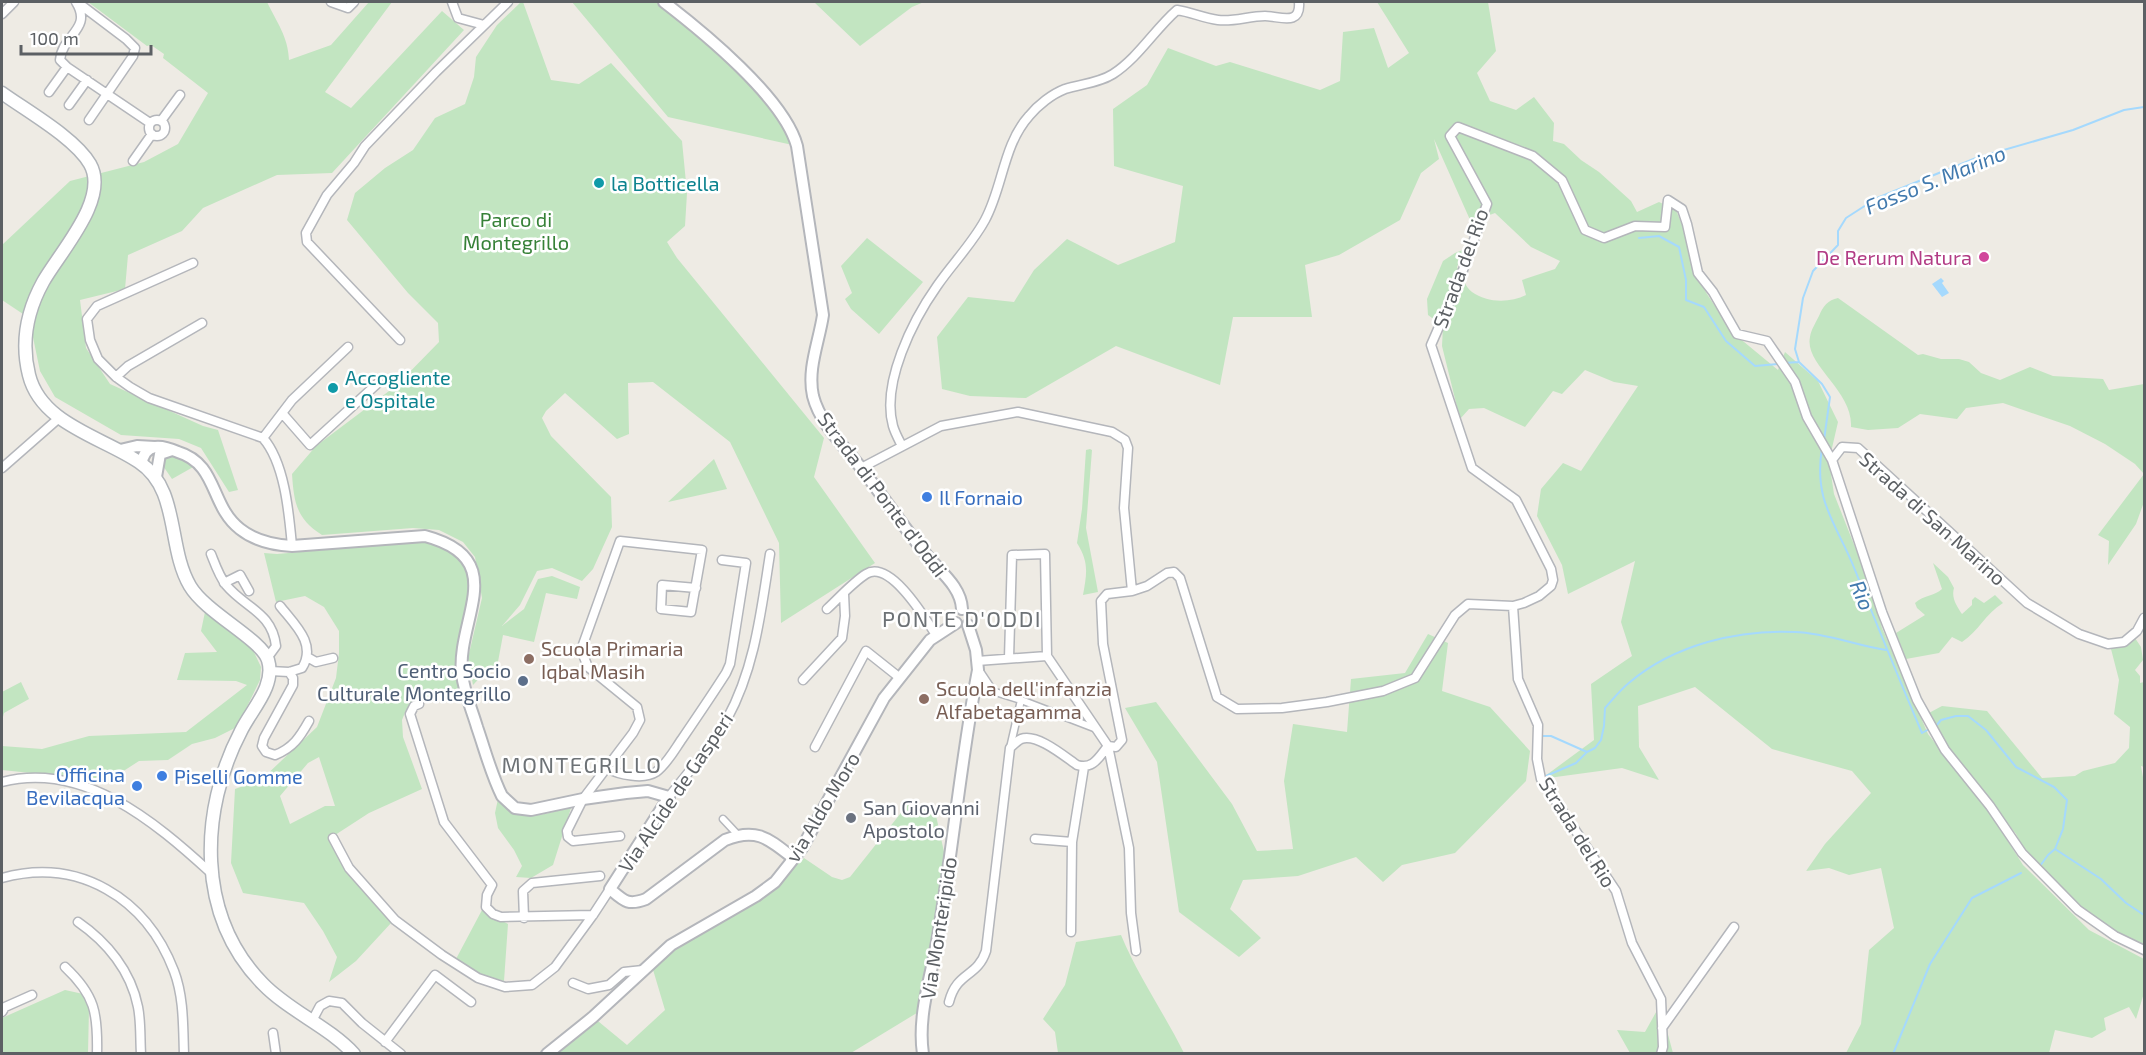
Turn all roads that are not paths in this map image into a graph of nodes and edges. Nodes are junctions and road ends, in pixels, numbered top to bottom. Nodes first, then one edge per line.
1 (14, 2) edge
2 (76, 2) edge
3 (331, 2) edge
4 (354, 2) edge
5 (452, 2) edge
6 (508, 2) edge
7 (664, 2) edge
8 (1299, 2) edge
9 (2, 14) edge
10 (484, 25) junction
11 (67, 67) junction
12 (87, 80) junction
13 (50, 92) dead end
14 (107, 94) junction
15 (180, 95) dead end
16 (4, 97) edge
17 (69, 105) dead end
18 (89, 120) dead end
19 (161, 122) junction
20 (150, 123) junction
21 (152, 134) junction
22 (134, 161) dead end
23 (193, 263) dead end
24 (202, 323) dead end
25 (400, 340) dead end
26 (348, 347) dead end
27 (116, 377) junction
28 (378, 382) dead end
29 (282, 412) junction
30 (59, 418) junction
31 (263, 438) junction
32 (902, 446) junction
33 (120, 450) junction
34 (158, 450) junction
35 (1832, 460) junction
36 (142, 464) junction
37 (2, 468) edge
38 (861, 468) junction
39 (156, 477) junction
40 (292, 546) junction
41 (211, 554) dead end
42 (770, 554) dead end
43 (722, 560) dead end
44 (224, 583) junction
45 (696, 588) junction
46 (249, 591) dead end
47 (1132, 591) junction
48 (844, 594) junction
49 (280, 606) dead end
50 (1513, 606) junction
51 (827, 609) dead end
52 (962, 609) junction
53 (2145, 618) edge
54 (956, 623) junction
55 (968, 625) junction
56 (936, 635) junction
57 (1047, 656) junction
58 (268, 657) junction
59 (309, 658) junction
60 (333, 658) dead end
61 (1010, 658) junction
62 (977, 665) junction
63 (270, 671) junction
64 (289, 672) junction
65 (900, 678) junction
66 (803, 680) dead end
67 (992, 691) joint
68 (1021, 700) junction
69 (419, 704) dead end
70 (309, 721) dead end
71 (1094, 729) junction
72 (1106, 743) junction
73 (816, 747) dead end
74 (1010, 748) junction
75 (1084, 767) junction
76 (607, 768) junction
77 (2, 782) edge
78 (669, 797) junction
79 (583, 799) junction
80 (723, 819) dead end
81 (738, 835) junction
82 (620, 836) dead end
83 (333, 838) dead end
84 (1035, 839) dead end
85 (1072, 842) junction
86 (793, 858) junction
87 (211, 873) junction
88 (600, 876) dead end
89 (2, 878) edge
90 (610, 889) junction
91 (593, 915) junction
92 (524, 918) junction
93 (78, 922) dead end
94 (1734, 927) dead end
95 (1071, 932) dead end
96 (2145, 950) edge
97 (1136, 951) dead end
98 (65, 967) dead end
99 (643, 970) junction
100 (573, 983) dead end
101 (32, 995) dead end
102 (471, 1002) dead end
103 (949, 1002) dead end
104 (2, 1012) edge
105 (312, 1021) junction
106 (1662, 1028) junction
107 (273, 1033) dead end
108 (385, 1042) junction
109 (97, 1053) edge
110 (141, 1053) edge
111 (184, 1053) edge
112 (276, 1053) edge
113 (354, 1053) edge
114 (401, 1053) edge
115 (547, 1053) edge
116 (923, 1053) edge
117 (1661, 1053) edge

1 - 9 street
2 - 11 street
2 - 14 street
3 - 4 street
5 - 10 street
6 - 10 street
7 - 38 street, Strada di Ponte d'Oddi
8 - 32 street
10 - 25 street
11 - 12 street
11 - 13 street
12 - 14 street
12 - 17 street
14 - 18 street
14 - 20 street
15 - 19 street
16 - 30 main road
19 - 20 street
19 - 21 street
20 - 21 street
21 - 22 street
23 - 27 street
24 - 27 street
26 - 29 street
27 - 31 street
28 - 29 street
29 - 31 street
30 - 33 main road
30 - 37 street
31 - 40 street
32 - 38 street
32 - 47 street
33 - 34 street
33 - 36 main road
34 - 36 street
34 - 39 street
34 - 40 street
35 - 50 street, Strada del Rio
35 - 53 street, Strada di San Marino
35 - 96 street, Strada di San Marino
36 - 39 main road
38 - 52 street, Strada di Ponte d'Oddi
39 - 58 main road
40 - 79 street
41 - 44 street
42 - 78 street, Via Alcide de Gasperi
43 - 76 street
44 - 46 street
44 - 58 street
45 - 45 street
45 - 76 street
47 - 50 street, Strada del Rio
47 - 72 street
48 - 51 street
48 - 56 street
48 - 66 street
49 - 59 street
50 - 106 street, Strada del Rio
52 - 54 street
52 - 55 street, Strada di Ponte d'Oddi
54 - 55 street
54 - 56 street, via Aldo Moro
55 - 62 street, Via Monteripido
56 - 65 street, via Aldo Moro
57 - 61 street
57 - 61 street
57 - 71 street
58 - 63 main road
59 - 60 street
59 - 64 street
61 - 62 street
62 - 67 street
62 - 116 street, Via Monteripido
63 - 64 street
63 - 87 main road
64 - 70 street
65 - 73 street
65 - 86 street, via Aldo Moro
67 - 68 street
68 - 71 street
68 - 74 street
69 - 92 street
71 - 72 street
72 - 75 street
72 - 97 street
74 - 75 street
74 - 103 street
75 - 85 street
76 - 79 street
77 - 87 street
78 - 79 street
78 - 90 street, Via Alcide de Gasperi
79 - 82 street
80 - 81 street
81 - 86 street
81 - 90 street
83 - 91 street
84 - 85 street
85 - 95 street
86 - 99 street, via Aldo Moro
87 - 105 main road
88 - 92 street
89 - 111 street
90 - 91 street
91 - 92 street
93 - 110 street
94 - 106 street
98 - 109 street
99 - 100 street
99 - 115 street, via Aldo Moro
101 - 104 street
102 - 108 street
105 - 108 street
105 - 113 main road
106 - 117 street, Strada del Rio
107 - 112 street
108 - 114 street

